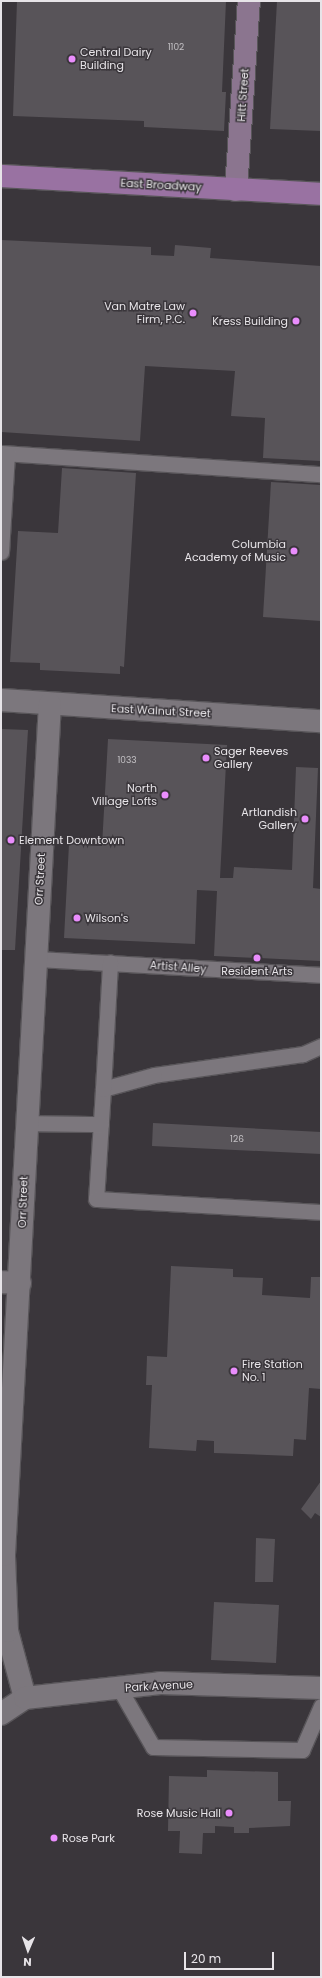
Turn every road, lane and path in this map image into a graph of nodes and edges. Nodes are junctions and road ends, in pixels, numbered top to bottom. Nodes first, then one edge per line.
1 (249, 1) edge
2 (1, 176) edge
3 (236, 190) junction
4 (321, 194) edge
5 (4, 454) edge
6 (321, 474) edge
7 (1, 552) edge
8 (1, 700) edge
9 (50, 704) junction
10 (321, 721) edge
11 (36, 959) junction
12 (110, 962) junction
13 (321, 976) edge
14 (321, 1046) edge
15 (102, 1089) junction
16 (26, 1123) junction
17 (101, 1124) junction
18 (321, 1212) edge
19 (11, 1282) edge
20 (119, 1688) junction
21 (321, 1688) edge
22 (26, 1698) junction
23 (321, 1706) edge
24 (1, 1714) edge

1 - 3 street, Hitt Street
2 - 3 main road, East Broadway
3 - 4 main road, East Broadway
5 - 6 lane
5 - 7 lane
8 - 9 street, East Walnut Street
9 - 10 street, East Walnut Street
9 - 11 street, Orr Street
11 - 12 lane, Artist Alley
11 - 16 street, Orr Street
12 - 13 lane, Artist Alley
12 - 15 lane
14 - 15 lane
15 - 17 lane
16 - 17 lane
16 - 19 street, Orr Street
17 - 18 lane
19 - 22 street, Orr Street
20 - 21 street, Park Avenue
20 - 22 street, Park Avenue
20 - 23 lane
22 - 24 street, Park Avenue

